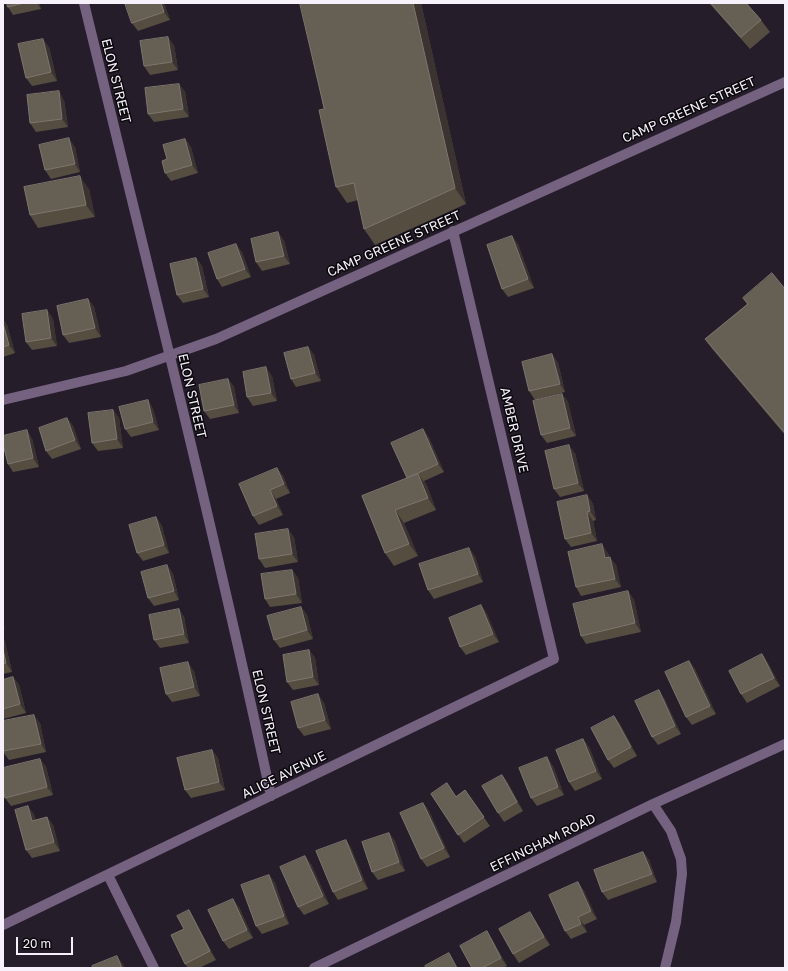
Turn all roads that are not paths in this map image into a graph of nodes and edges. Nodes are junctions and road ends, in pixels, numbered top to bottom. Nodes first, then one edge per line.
1 (84, 3) edge
2 (785, 82) edge
3 (453, 231) junction
4 (169, 356) junction
5 (3, 400) edge
6 (549, 635) joint
7 (785, 744) edge
8 (271, 796) junction
9 (653, 804) junction
10 (108, 874) junction
11 (3, 925) edge
12 (154, 968) edge
13 (314, 968) edge
14 (665, 968) edge

1 - 4 street, ELON STREET
2 - 3 street, CAMP GREENE STREET
3 - 4 street, CAMP GREENE STREET
3 - 6 street, AMBER DRIVE
4 - 5 street, CAMP GREENE STREET
4 - 8 street, ELON STREET
6 - 8 street, ALICE AVENUE
7 - 9 street, EFFINGHAM ROAD
8 - 10 street, ALICE AVENUE
9 - 13 street, EFFINGHAM ROAD
9 - 14 street
10 - 11 street, ALICE AVENUE
10 - 12 street

